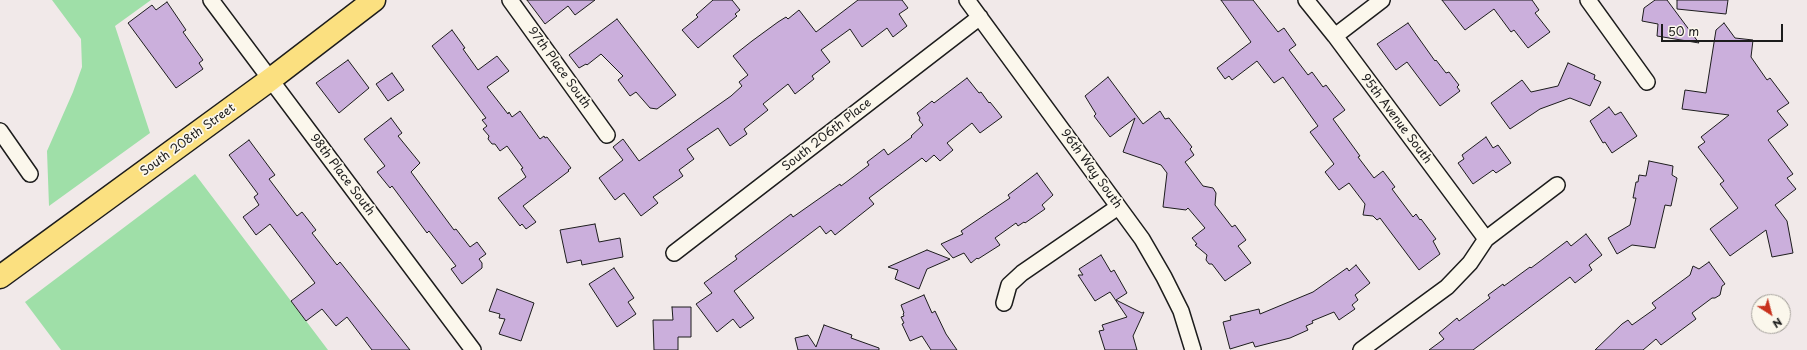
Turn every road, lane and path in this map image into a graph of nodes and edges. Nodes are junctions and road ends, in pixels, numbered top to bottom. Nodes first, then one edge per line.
1 (211, 0) edge
2 (374, 0) edge
3 (510, 0) edge
4 (967, 0) edge
5 (1306, 0) edge
6 (1382, 0) edge
7 (1588, 0) edge
8 (980, 17) junction
9 (1335, 36) junction
10 (270, 79) junction
11 (1647, 82) dead end
12 (0, 131) edge
13 (607, 135) dead end
14 (30, 174) dead end
15 (1557, 185) dead end
16 (1118, 207) junction
17 (1486, 238) junction
18 (674, 253) dead end
19 (0, 277) edge
20 (1004, 303) dead end
21 (473, 350) edge
22 (1193, 350) edge
23 (1361, 350) edge

1 - 10 street, 98th Place South
2 - 10 main road, South 208th Street
3 - 13 street, 97th Place South
4 - 8 street, 96th Way South
5 - 9 street, 95th Avenue South
6 - 9 street
7 - 11 street
8 - 16 street, 96th Way South
8 - 18 street, South 206th Place
9 - 17 street, 95th Avenue South
10 - 19 main road, South 208th Street
10 - 21 street, 98th Place South
12 - 14 street
15 - 17 street
16 - 20 street
16 - 22 street, 96th Way South
17 - 23 street

